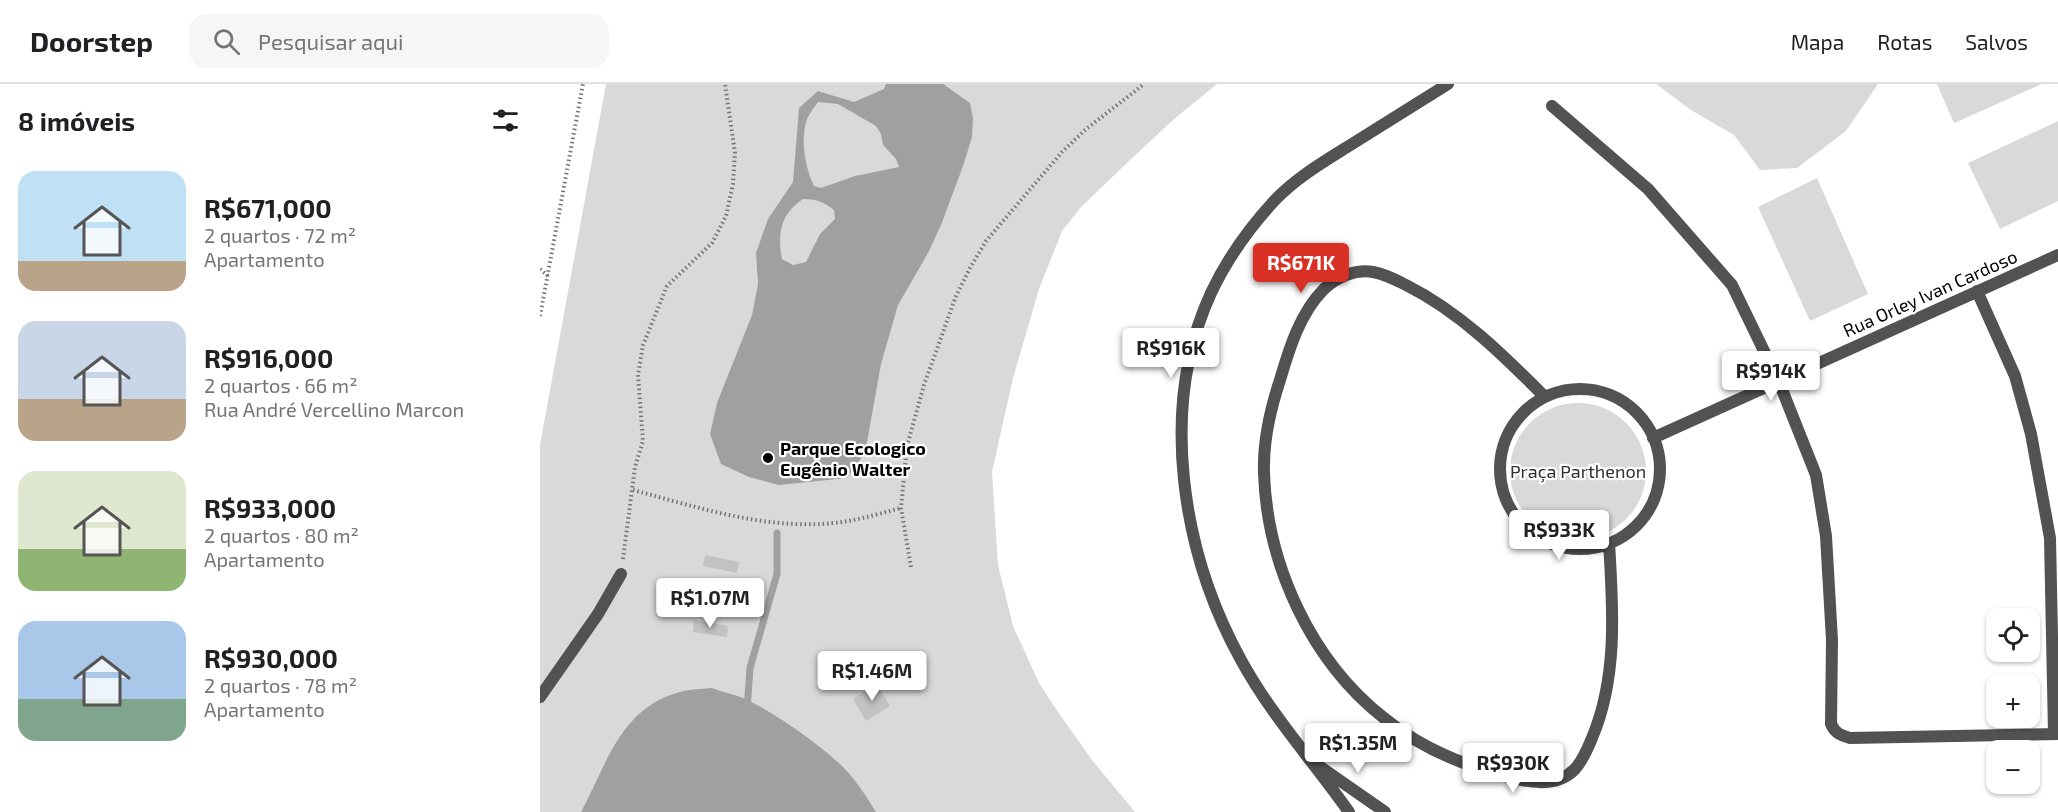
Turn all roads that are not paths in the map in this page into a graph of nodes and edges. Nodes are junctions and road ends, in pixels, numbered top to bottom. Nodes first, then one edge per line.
1 (1448, 84) edge
2 (1552, 106) dead end
3 (2058, 255) edge
4 (1977, 291) junction
5 (1779, 382) junction
6 (1545, 397) junction
7 (1653, 438) junction
8 (1609, 543) junction
9 (621, 574) road end
10 (540, 697) edge
11 (2056, 734) edge
12 (1313, 762) junction
13 (1348, 812) edge
14 (1385, 812) edge

1 - 12 street
2 - 5 street
3 - 4 street, Rua Orley Ivan Cardoso
4 - 5 street, Rua Orley Ivan Cardoso
4 - 11 street
5 - 7 street, Rua Orley Ivan Cardoso
5 - 11 street
6 - 7 street
6 - 8 street
6 - 8 street
7 - 8 street
9 - 10 street
12 - 13 street
12 - 14 street

